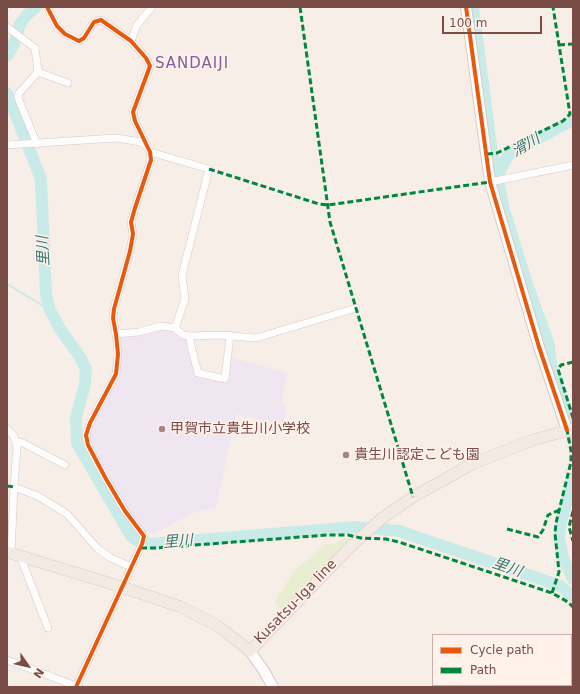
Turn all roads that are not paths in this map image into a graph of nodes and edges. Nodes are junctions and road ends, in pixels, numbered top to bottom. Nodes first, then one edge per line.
1 (47, 7) edge
2 (152, 7) edge
3 (466, 7) edge
4 (9, 28) edge
5 (131, 41) junction
6 (38, 72) junction
7 (68, 83) dead end
8 (35, 144) junction
9 (7, 146) edge
10 (148, 149) junction
11 (573, 165) edge
12 (493, 182) junction
13 (356, 308) dead end
14 (175, 328) junction
15 (116, 334) junction
16 (230, 335) junction
17 (190, 336) junction
18 (7, 429) edge
19 (569, 430) edge
20 (17, 442) junction
21 (65, 465) dead end
22 (14, 487) junction
23 (9, 553) edge
24 (23, 556) junction
25 (131, 567) junction
26 (122, 587) junction
27 (48, 628) dead end
28 (250, 651) junction
29 (7, 660) edge
30 (573, 686) edge
31 (77, 687) edge
32 (273, 687) edge
33 (563, 687) edge

1 - 5 street
2 - 5 street
3 - 12 street
4 - 6 street
5 - 10 street
6 - 7 street
6 - 8 street
8 - 9 street
8 - 10 street
10 - 14 street
10 - 15 street
11 - 12 street
12 - 19 street
13 - 16 street
14 - 15 street
14 - 17 street
15 - 25 street
16 - 17 street
16 - 17 street
18 - 20 street
19 - 28 main road, Kusatsu-Iga line
20 - 21 street
20 - 22 street
22 - 23 street
22 - 25 street
23 - 24 main road, Kusatsu-Iga line
24 - 26 main road, Kusatsu-Iga line
24 - 27 street
25 - 26 street
26 - 28 main road, Kusatsu-Iga line
26 - 31 street
28 - 32 street
29 - 31 street
30 - 33 street

